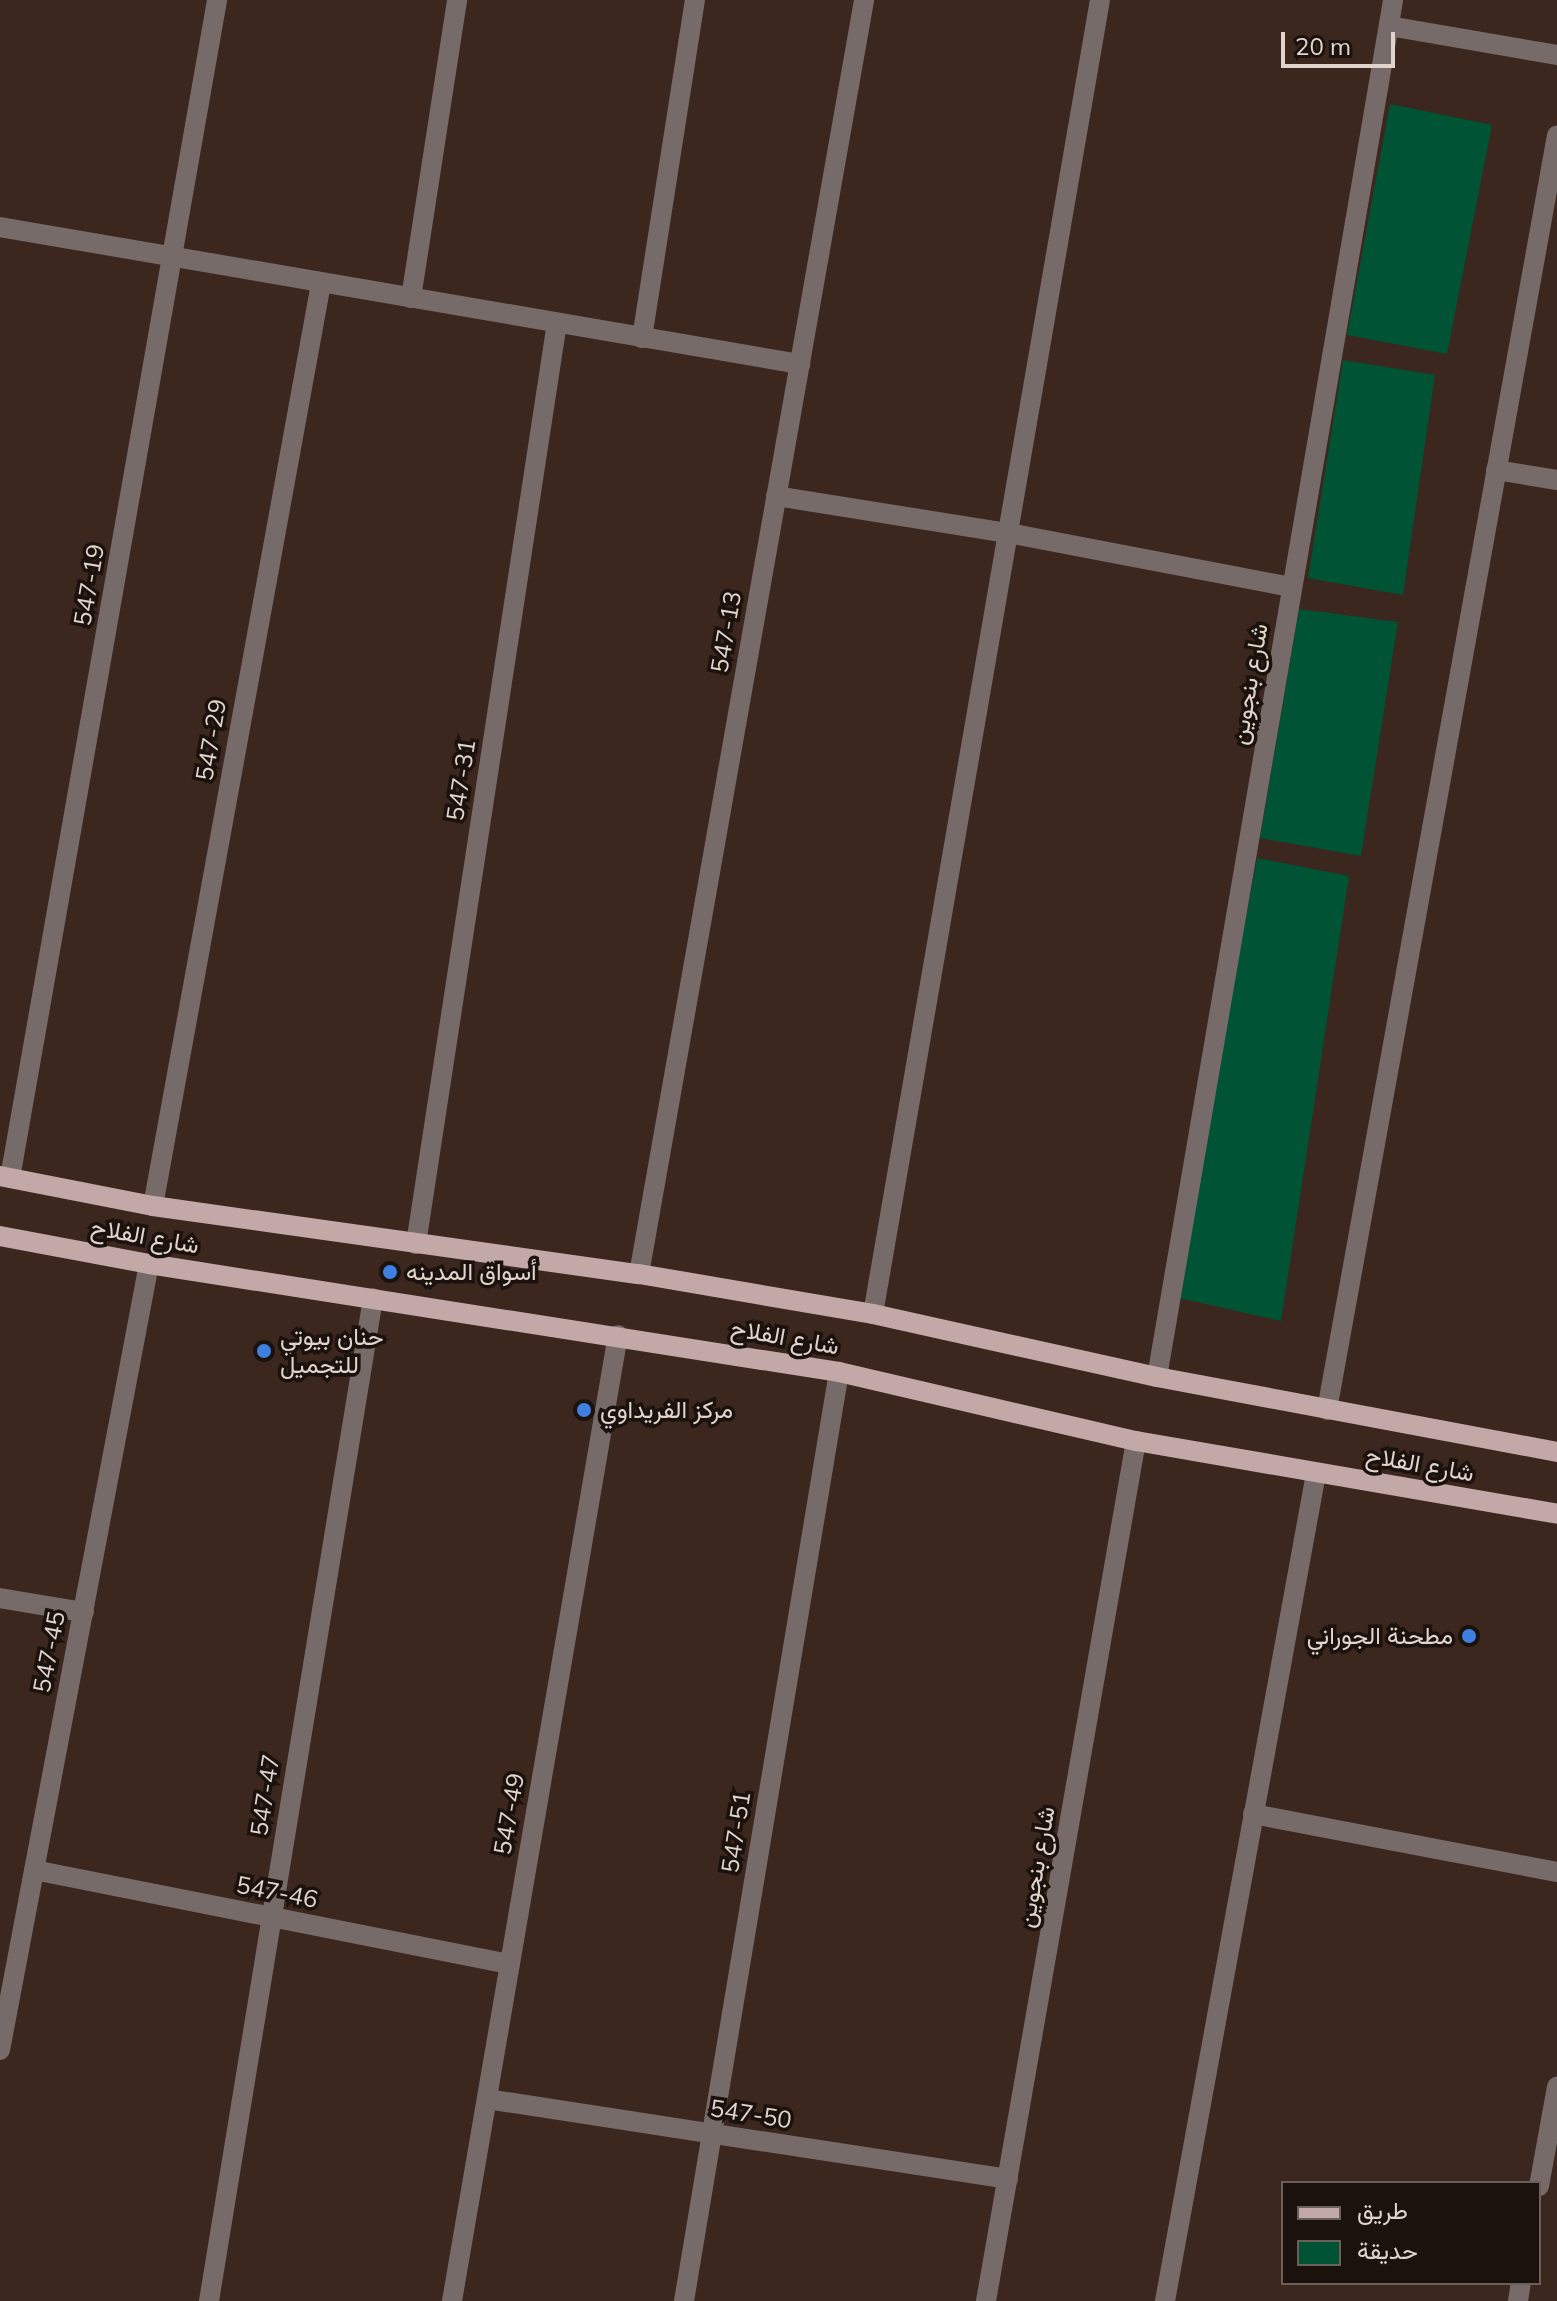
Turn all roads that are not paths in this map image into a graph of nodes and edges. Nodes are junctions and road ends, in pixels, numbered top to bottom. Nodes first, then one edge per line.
1 (217, 0) edge
2 (457, 0) edge
3 (695, 0) edge
4 (864, 0) edge
5 (1100, 0) edge
6 (1393, 0) edge
7 (1389, 26) junction
8 (1557, 55) edge
9 (1557, 136) edge
10 (0, 227) edge
11 (173, 257) junction
12 (321, 283) junction
13 (411, 298) junction
14 (557, 323) junction
15 (642, 338) junction
16 (800, 364) junction
17 (1496, 470) junction
18 (1557, 480) edge
19 (776, 496) junction
20 (1008, 533) junction
21 (1292, 587) junction
22 (5, 1177) edge
23 (153, 1206) junction
24 (0, 1236) edge
25 (416, 1244) junction
26 (149, 1264) junction
27 (639, 1274) junction
28 (373, 1298) junction
29 (873, 1314) junction
30 (618, 1335) junction
31 (839, 1372) junction
32 (1157, 1377) junction
33 (1327, 1410) junction
34 (1136, 1441) junction
35 (1557, 1452) edge
36 (1316, 1473) junction
37 (1557, 1514) edge
38 (0, 1598) edge
39 (84, 1612) junction
40 (1253, 1814) junction
41 (34, 1870) junction
42 (1557, 1872) edge
43 (271, 1917) junction
44 (510, 1964) junction
45 (0, 2050) edge
46 (1557, 2087) edge
47 (487, 2099) junction
48 (712, 2134) junction
49 (1008, 2179) junction
50 (1540, 2181) edge
51 (209, 2301) edge
52 (452, 2301) edge
53 (684, 2301) edge
54 (986, 2301) edge
55 (1165, 2301) edge

1 - 11 street, 547-19
2 - 13 street
3 - 15 street
4 - 16 street, 547-13
5 - 20 street
6 - 7 street, شارع بنجوين
7 - 8 street
7 - 21 street, شارع بنجوين
9 - 17 street
10 - 11 street
11 - 12 street
11 - 22 street, 547-19
12 - 13 street
12 - 23 street, 547-29
13 - 14 street
14 - 15 street
14 - 25 street, 547-31
15 - 16 street
16 - 19 street, 547-13
17 - 18 street
17 - 33 street
19 - 20 street
19 - 27 street, 547-13
20 - 21 street
20 - 29 street
21 - 32 street, شارع بنجوين
22 - 23 main road, شارع الفلاح
23 - 25 main road, شارع الفلاح
24 - 26 main road, شارع الفلاح
25 - 27 main road, شارع الفلاح
26 - 28 main road, شارع الفلاح
26 - 39 street, 547-45
27 - 29 main road, شارع الفلاح
28 - 30 main road, شارع الفلاح
28 - 43 street, 547-47
29 - 32 main road, شارع الفلاح
30 - 31 main road, شارع الفلاح
30 - 44 street, 547-49
31 - 34 main road, شارع الفلاح
31 - 48 street, 547-51
32 - 33 main road, شارع الفلاح
33 - 35 main road, شارع الفلاح
34 - 36 main road, شارع الفلاح
34 - 49 street, شارع بنجوين
36 - 37 main road, شارع الفلاح
36 - 40 street
38 - 39 street
39 - 41 street, 547-45
40 - 42 street
40 - 55 street
41 - 43 street, 547-46
41 - 45 street, 547-45
43 - 44 street, 547-46
43 - 51 street, 547-47
44 - 47 street, 547-49
46 - 50 street
47 - 48 street, 547-50
47 - 52 street, 547-49
48 - 49 street, 547-50
48 - 53 street, 547-51
49 - 54 street, شارع بنجوين

